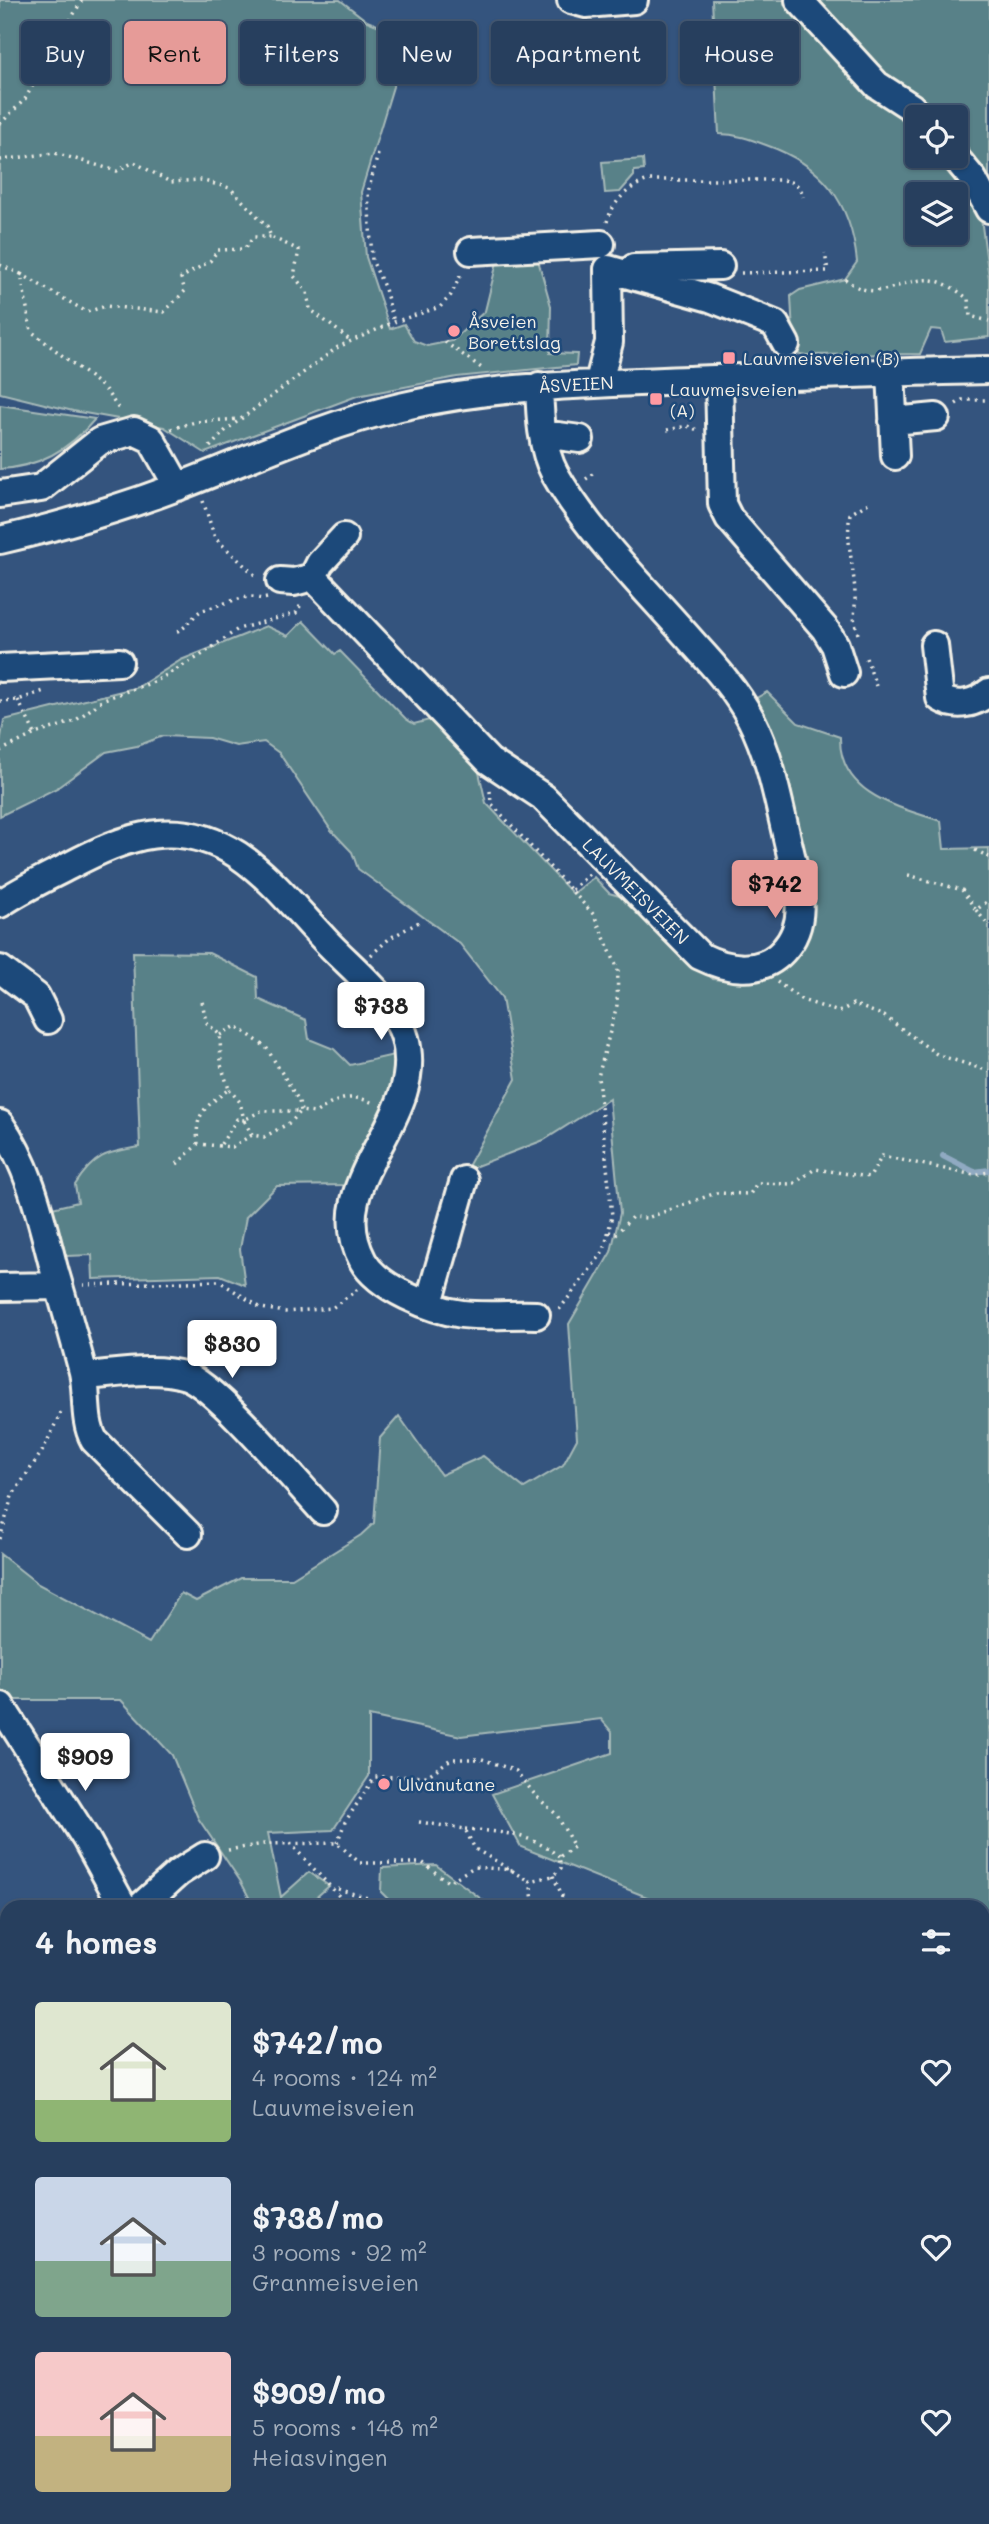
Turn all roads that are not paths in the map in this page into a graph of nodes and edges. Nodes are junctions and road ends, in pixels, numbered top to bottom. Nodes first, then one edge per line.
1 (571, 0) edge
2 (634, 0) edge
3 (799, 0) edge
4 (908, 105) edge
5 (964, 168) edge
6 (989, 209) edge
7 (471, 251) road end
8 (605, 257) junction
9 (720, 266) road end
10 (786, 344) dead end
11 (989, 370) edge
12 (891, 372) junction
13 (719, 379) junction
14 (599, 382) junction
15 (539, 386) junction
16 (936, 417) road end
17 (893, 421) junction
18 (543, 435) junction
19 (580, 439) dead end
20 (895, 456) dead end
21 (189, 490) junction
22 (0, 494) edge
23 (344, 537) dead end
24 (0, 540) edge
25 (313, 577) junction
26 (278, 589) road end
27 (934, 645) dead end
28 (119, 662) dead end
29 (0, 668) edge
30 (844, 673) dead end
31 (989, 692) edge
32 (0, 904) edge
33 (0, 969) edge
34 (48, 1020) dead end
35 (0, 1124) edge
36 (464, 1180) dead end
37 (59, 1286) junction
38 (0, 1287) edge
39 (429, 1304) junction
40 (537, 1315) road end
41 (84, 1376) junction
42 (323, 1511) dead end
43 (188, 1534) dead end
44 (1, 1706) edge
45 (205, 1856) road end
46 (120, 1900) edge
47 (148, 1900) edge

1 - 2 street
3 - 4 street
5 - 6 street
7 - 8 street
8 - 9 street
8 - 10 street
8 - 14 street
11 - 12 street, ÅSVEIEN
12 - 13 street, ÅSVEIEN
12 - 17 street
13 - 14 street, ÅSVEIEN
13 - 30 street
14 - 15 street, ÅSVEIEN
15 - 18 street
15 - 21 street, ÅSVEIEN
16 - 17 street
17 - 20 street
18 - 19 street
18 - 25 street, LAUVMEISVEIEN
21 - 22 street
21 - 24 street, ÅSVEIEN
23 - 25 street
25 - 26 street
27 - 31 street
28 - 29 street
32 - 39 street
33 - 34 street
35 - 37 street
36 - 39 street
37 - 38 street
37 - 41 street
39 - 40 street
41 - 42 street
41 - 43 street
44 - 46 street
45 - 47 street

